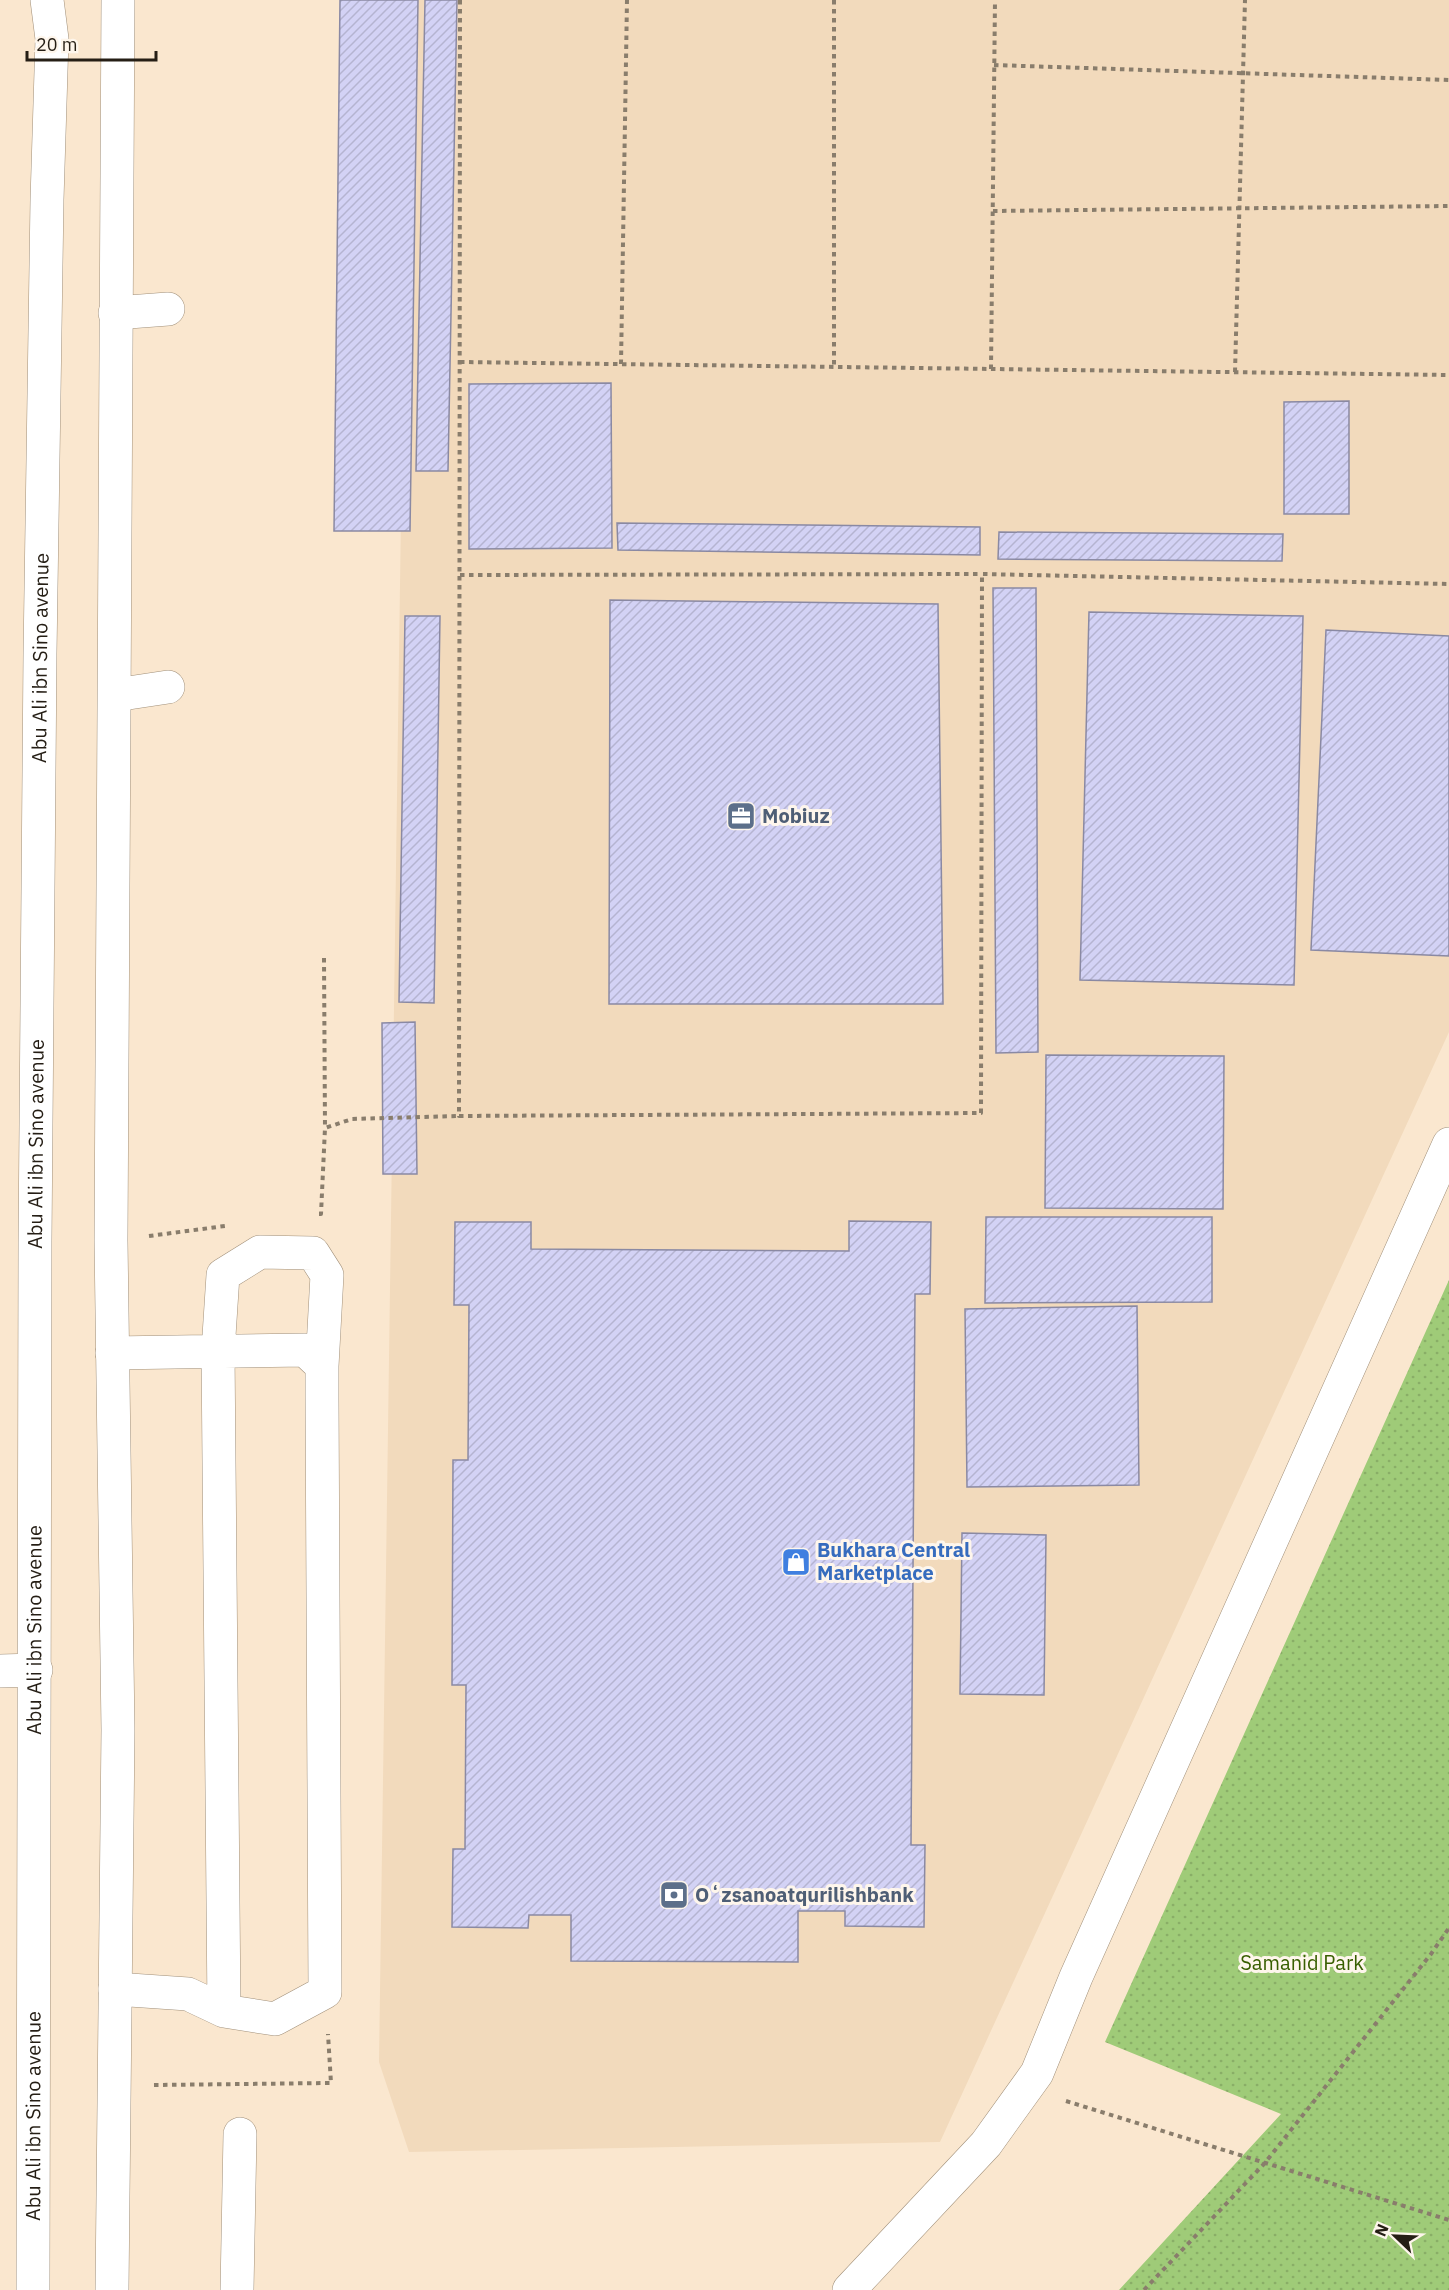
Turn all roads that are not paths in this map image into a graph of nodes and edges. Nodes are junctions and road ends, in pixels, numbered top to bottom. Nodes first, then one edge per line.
1 (39, 0) edge
2 (47, 0) edge
3 (118, 0) edge
4 (52, 39) junction
5 (168, 309) dead end
6 (115, 313) junction
7 (168, 687) dead end
8 (115, 695) junction
9 (1449, 1144) edge
10 (218, 1351) junction
11 (112, 1353) junction
12 (322, 1366) junction
13 (36, 1670) junction
14 (0, 1671) edge
15 (115, 1989) junction
16 (224, 2011) junction
17 (240, 2134) dead end
18 (33, 2290) edge
19 (112, 2290) edge
20 (237, 2290) edge
21 (849, 2290) edge

1 - 4 main road
2 - 4 main road, Abu Ali ibn Sino avenue
3 - 6 main road
4 - 13 main road, Abu Ali ibn Sino avenue
5 - 6 main road
6 - 8 main road
7 - 8 main road
8 - 11 main road
9 - 21 main road
10 - 11 main road
10 - 12 main road
10 - 12 main road
10 - 16 main road
11 - 15 main road
12 - 16 main road
13 - 14 main road
13 - 18 main road, Abu Ali ibn Sino avenue
15 - 16 main road
15 - 19 main road
17 - 20 main road

